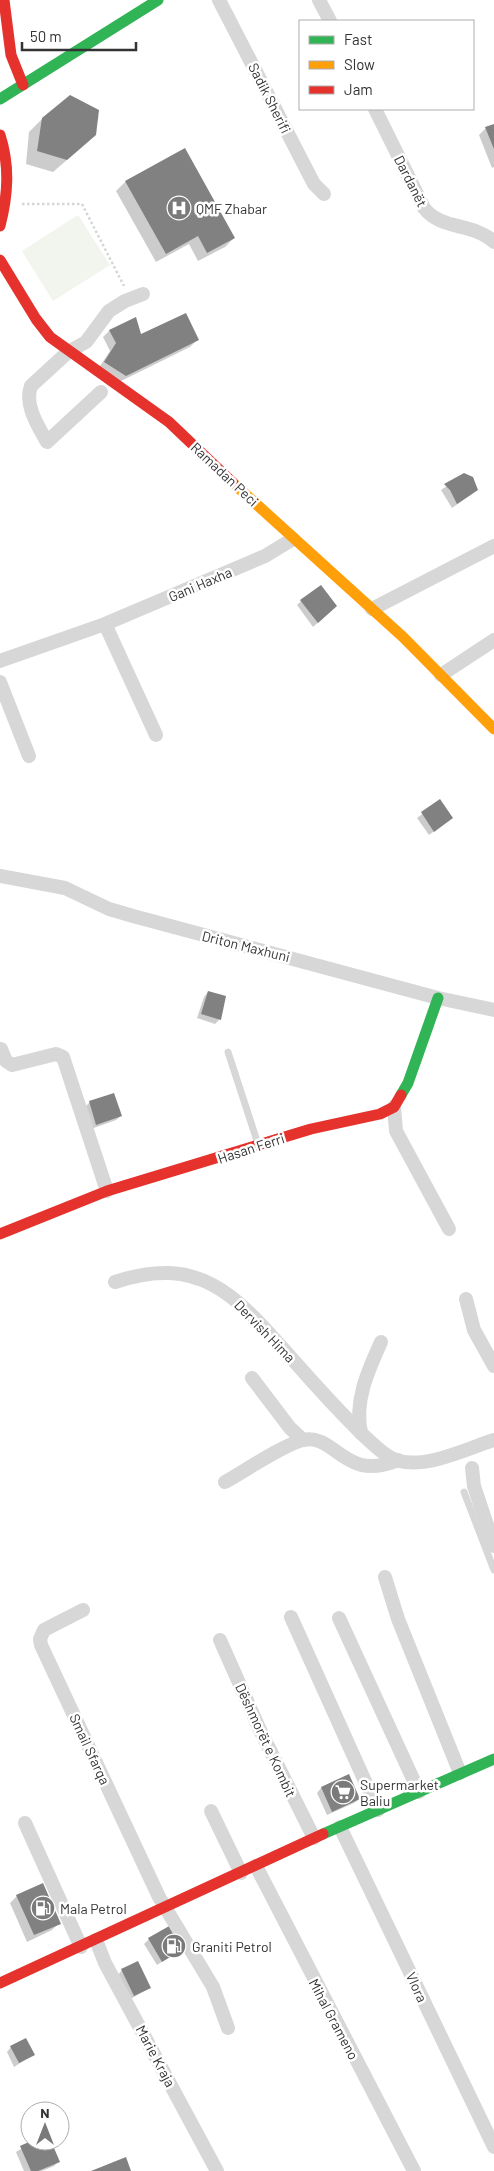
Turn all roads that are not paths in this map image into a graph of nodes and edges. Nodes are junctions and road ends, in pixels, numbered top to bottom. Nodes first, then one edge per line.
1 (4, 0) edge
2 (158, 0) edge
3 (219, 0) edge
4 (319, 0) edge
5 (329, 20) edge
6 (23, 85) junction
7 (0, 100) edge
8 (375, 110) edge
9 (0, 135) edge
10 (324, 194) dead end
11 (0, 226) edge
12 (494, 242) edge
13 (0, 260) edge
14 (137, 296) road end
15 (68, 352) junction
16 (100, 392) dead end
17 (293, 539) junction
18 (494, 546) edge
19 (372, 609) junction
20 (105, 624) junction
21 (494, 640) edge
22 (0, 661) edge
23 (440, 674) junction
24 (0, 682) edge
25 (494, 730) edge
26 (156, 735) dead end
27 (29, 756) dead end
28 (0, 876) edge
29 (438, 998) junction
30 (494, 1010) edge
31 (1, 1049) edge
32 (228, 1052) dead end
33 (394, 1107) junction
34 (258, 1145) junction
35 (107, 1191) junction
36 (449, 1229) dead end
37 (0, 1234) edge
38 (115, 1282) dead end
39 (466, 1300) dead end
40 (381, 1342) dead end
41 (494, 1366) edge
42 (252, 1378) dead end
43 (361, 1433) junction
44 (303, 1440) junction
45 (494, 1440) edge
46 (398, 1460) junction
47 (472, 1468) dead end
48 (225, 1482) dead end
49 (464, 1492) dead end
50 (494, 1546) edge
51 (494, 1570) edge
52 (385, 1577) dead end
53 (84, 1610) dead end
54 (291, 1617) dead end
55 (339, 1618) dead end
56 (220, 1640) dead end
57 (494, 1758) edge
58 (460, 1774) junction
59 (419, 1792) junction
60 (378, 1810) junction
61 (211, 1811) dead end
62 (25, 1823) dead end
63 (340, 1828) junction
64 (314, 1838) junction
65 (256, 1866) junction
66 (241, 1873) junction
67 (165, 1908) junction
68 (96, 1940) junction
69 (80, 1947) junction
70 (0, 1983) edge
71 (228, 2028) dead end
72 (494, 2147) edge
73 (217, 2171) edge
74 (414, 2171) edge

1 - 6 street
2 - 6 street
3 - 10 street, Sadik Sherifi
4 - 5 street
6 - 7 street
8 - 12 street, Dardanët
9 - 11 street
13 - 15 street, Ramadan Peci
14 - 15 street
15 - 16 street
15 - 17 street, Ramadan Peci
17 - 19 street, Ramadan Peci
17 - 20 street, Gani Haxha
18 - 19 street
19 - 23 street, Ramadan Peci
20 - 22 street, Gani Haxha
20 - 26 street
21 - 23 street
23 - 25 street, Ramadan Peci
24 - 27 street
28 - 29 street, Driton Maxhuni
29 - 30 street, Driton Maxhuni
29 - 33 street
31 - 35 street
32 - 34 lane
33 - 34 street, Hasan Ferri
33 - 36 street
34 - 35 street, Hasan Ferri
35 - 37 street, Hasan Ferri
38 - 43 street, Dervish Hima
39 - 41 street
40 - 43 street
42 - 44 street
43 - 46 street, Dervish Hima
44 - 46 street, Dervish Hima
44 - 48 street
45 - 46 street, Dervish Hima
47 - 50 street
49 - 51 lane
52 - 58 street
53 - 67 street, Smail Sfarqa
54 - 60 street
55 - 59 street
56 - 64 street, Dëshmorët e Kombit
57 - 58 street
58 - 59 street
59 - 60 street
60 - 63 street
61 - 66 street
62 - 69 street
63 - 64 street
63 - 72 street, Vlora
64 - 65 street
65 - 66 street
65 - 74 street, Mihal Grameno
66 - 67 street
67 - 68 street
67 - 71 street
68 - 69 street
68 - 73 street, Marie Kraja
69 - 70 street

